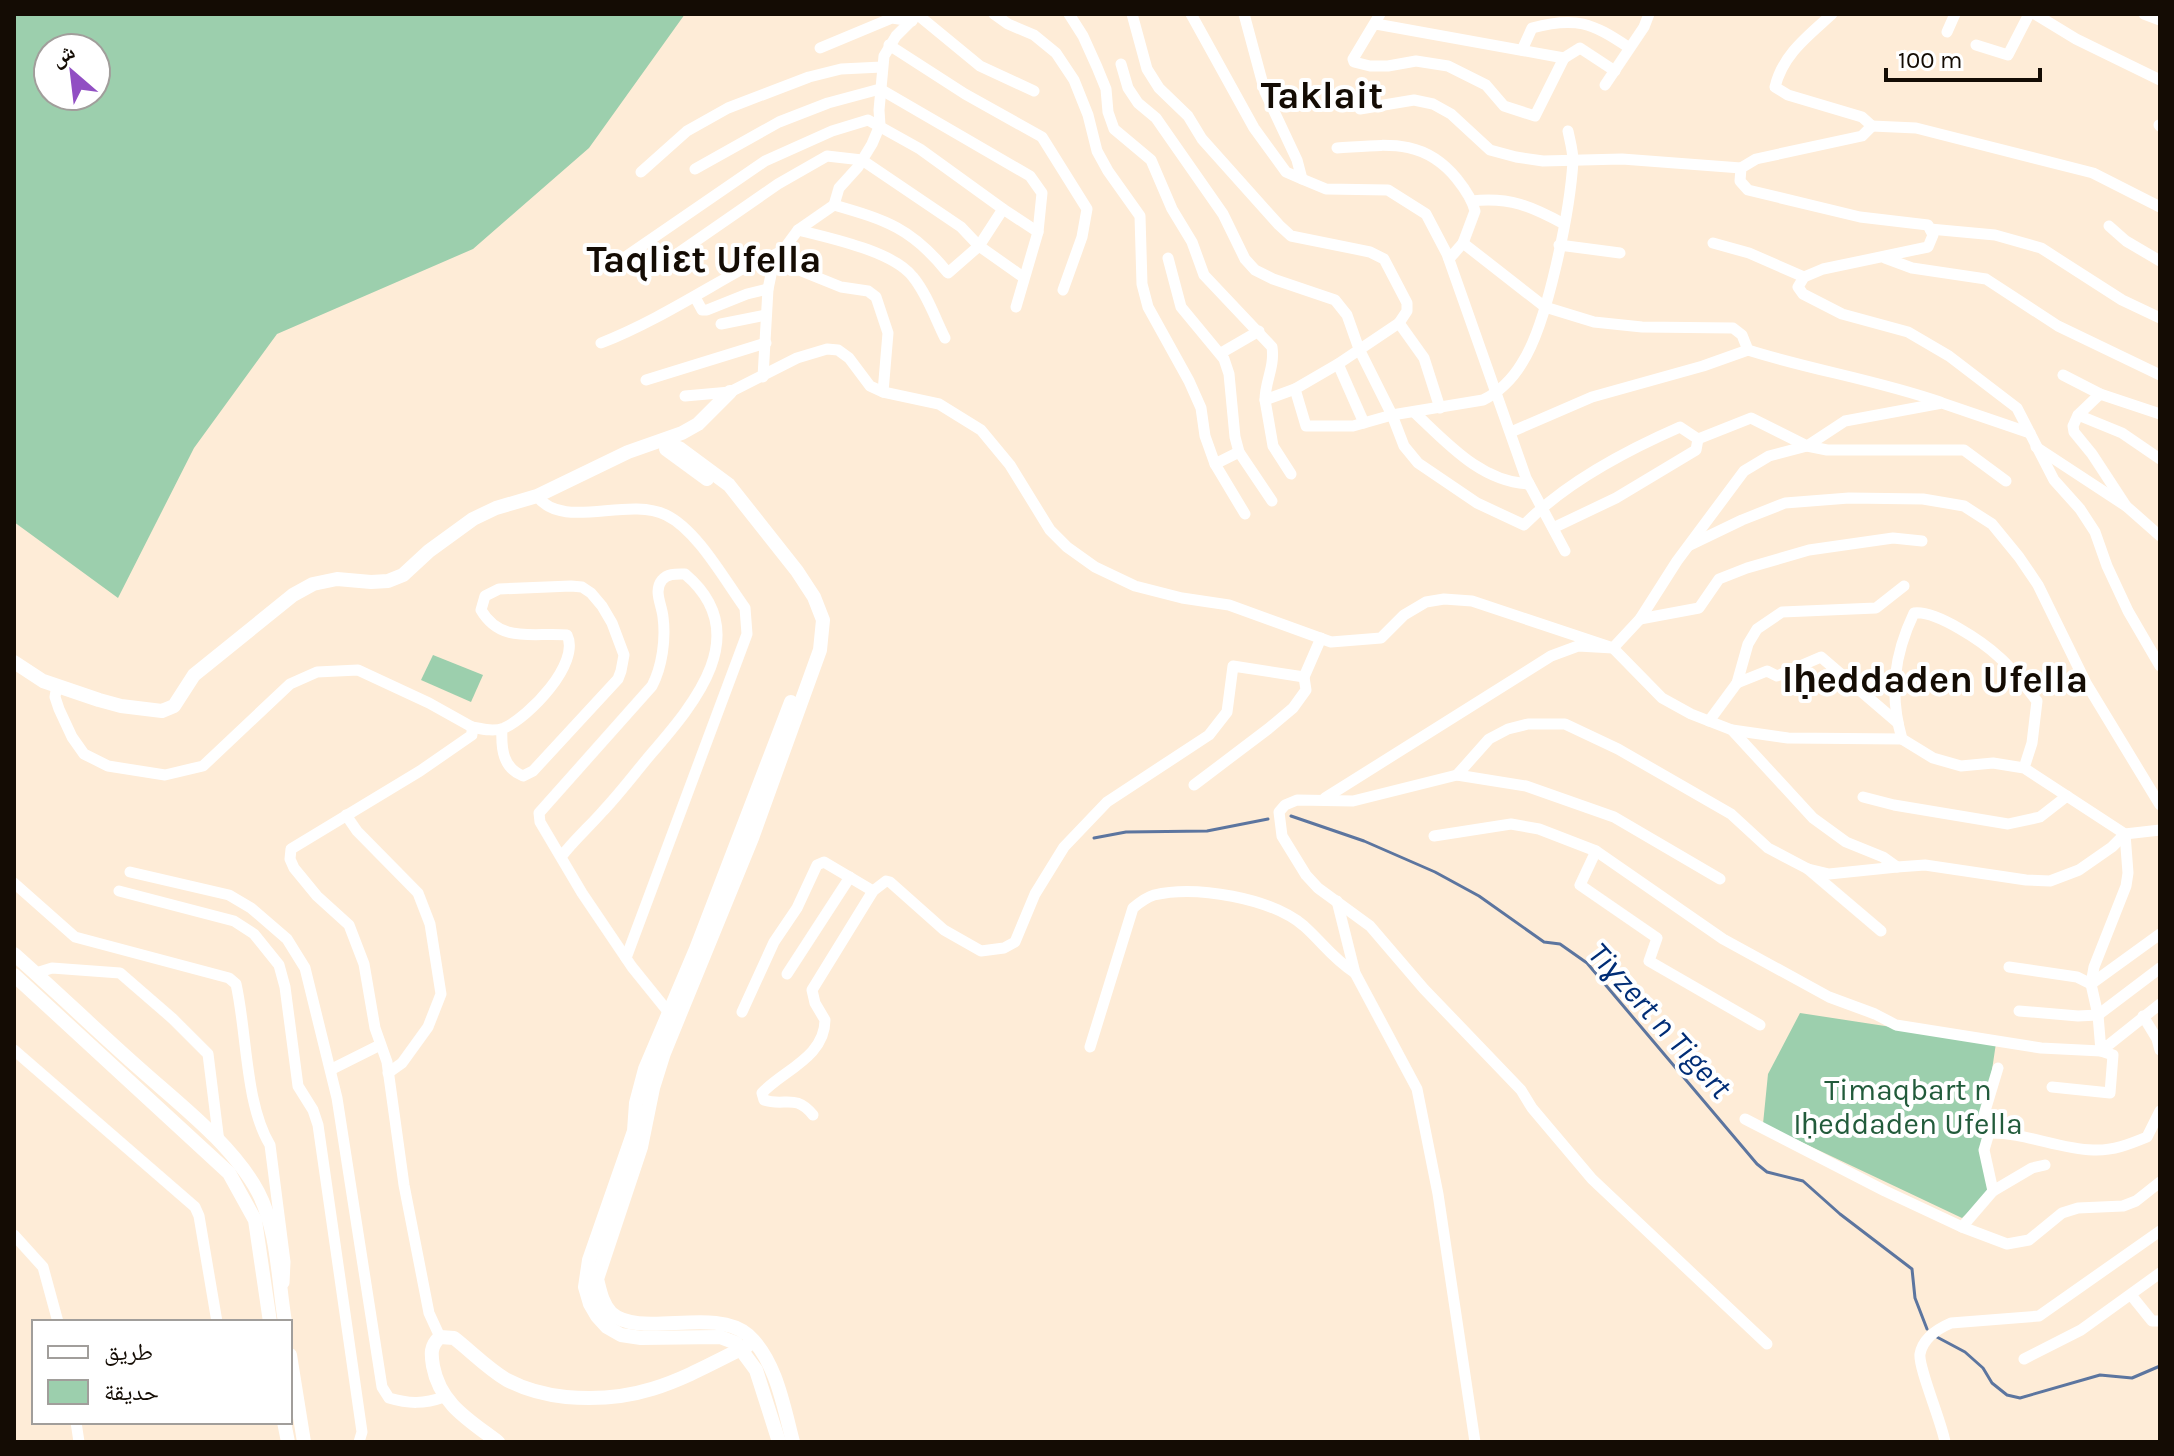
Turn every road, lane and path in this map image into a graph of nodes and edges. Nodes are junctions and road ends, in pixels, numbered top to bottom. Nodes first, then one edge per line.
1 (994, 14) edge
2 (1069, 14) edge
3 (1132, 14) edge
4 (1191, 14) edge
5 (1244, 14) edge
6 (1649, 14) edge
7 (1832, 14) edge
8 (1955, 14) edge
9 (2029, 14) edge
10 (2035, 14) edge
11 (2144, 14) edge
12 (916, 17) edge
13 (1378, 19) edge
14 (2160, 20) edge
15 (1947, 32) dead end
16 (889, 45) junction
17 (1976, 45) dead end
18 (1628, 47) junction
19 (820, 48) dead end
20 (1522, 50) junction
21 (1564, 58) junction
22 (1121, 64) dead end
23 (882, 67) junction
24 (1615, 71) junction
25 (2160, 80) edge
26 (1605, 85) dead end
27 (880, 89) junction
28 (1034, 91) dead end
29 (1360, 109) dead end
30 (880, 125) junction
31 (1872, 126) junction
32 (1568, 131) dead end
33 (1337, 148) dead end
34 (1573, 158) junction
35 (862, 160) junction
36 (1741, 168) junction
37 (695, 169) dead end
38 (641, 172) dead end
39 (1302, 179) junction
40 (1472, 201) junction
41 (834, 205) junction
42 (2160, 207) edge
43 (1003, 209) junction
44 (1564, 224) junction
45 (2109, 226) dead end
46 (1930, 229) junction
47 (798, 230) junction
48 (1038, 232) junction
49 (1463, 243) junction
50 (1713, 243) dead end
51 (1559, 245) junction
52 (979, 246) junction
53 (1620, 253) dead end
54 (781, 256) junction
55 (1168, 258) dead end
56 (1885, 258) junction
57 (1449, 259) junction
58 (2160, 261) edge
59 (618, 262) dead end
60 (664, 263) dead end
61 (1023, 277) junction
62 (1804, 277) junction
63 (768, 289) junction
64 (1063, 290) dead end
65 (695, 297) junction
66 (1016, 307) dead end
67 (1545, 307) junction
68 (766, 315) junction
69 (2160, 318) edge
70 (1399, 323) junction
71 (721, 324) dead end
72 (1259, 331) junction
73 (945, 338) dead end
74 (601, 343) dead end
75 (766, 343) junction
76 (1359, 349) junction
77 (1748, 350) junction
78 (1221, 353) junction
79 (1338, 364) junction
80 (2063, 375) dead end
81 (2160, 375) edge
82 (763, 377) junction
83 (646, 380) dead end
84 (1295, 389) junction
85 (730, 392) junction
86 (883, 392) junction
87 (1496, 394) junction
88 (2100, 394) junction
89 (685, 396) dead end
90 (1265, 400) junction
91 (1942, 403) junction
92 (1440, 408) junction
93 (1414, 412) junction
94 (2160, 414) edge
95 (1392, 415) junction
96 (2078, 415) junction
97 (1364, 423) junction
98 (1511, 432) junction
99 (2030, 433) junction
100 (1698, 439) junction
101 (662, 442) junction
102 (1807, 446) junction
103 (2036, 446) junction
104 (1239, 452) junction
105 (2160, 459) edge
106 (1215, 464) junction
107 (1291, 474) dead end
108 (2006, 481) dead end
109 (1529, 484) junction
110 (537, 496) junction
111 (1272, 501) dead end
112 (2126, 506) junction
113 (1542, 507) junction
114 (1245, 514) dead end
115 (1553, 528) junction
116 (2160, 536) edge
117 (1922, 541) dead end
118 (1686, 547) junction
119 (1565, 551) dead end
120 (1904, 586) dead end
121 (1640, 619) junction
122 (1321, 638) junction
123 (1613, 648) junction
124 (14, 662) edge
125 (2160, 666) edge
126 (1304, 677) junction
127 (1737, 683) junction
128 (57, 685) junction
129 (1709, 721) junction
130 (1898, 723) junction
131 (472, 727) junction
132 (502, 729) junction
133 (1732, 730) junction
134 (1902, 739) junction
135 (2024, 768) junction
136 (1457, 775) junction
137 (1194, 785) dead end
138 (2067, 796) junction
139 (1863, 797) dead end
140 (1325, 798) junction
141 (2160, 805) edge
142 (346, 815) junction
143 (2160, 830) edge
144 (2125, 834) junction
145 (1434, 836) dead end
146 (1596, 851) junction
147 (561, 857) junction
148 (1897, 867) junction
149 (1808, 869) junction
150 (130, 872) dead end
151 (850, 877) junction
152 (1720, 879) dead end
153 (14, 883) edge
154 (119, 891) dead end
155 (873, 891) junction
156 (1336, 900) junction
157 (1881, 931) dead end
158 (2160, 934) edge
159 (14, 954) edge
160 (626, 958) junction
161 (2009, 967) dead end
162 (2160, 968) edge
163 (36, 973) junction
164 (1355, 973) junction
165 (787, 974) dead end
166 (14, 975) edge
167 (2091, 984) junction
168 (2160, 1004) edge
169 (2019, 1011) dead end
170 (742, 1012) dead end
171 (2098, 1015) junction
172 (2143, 1016) junction
173 (673, 1018) junction
174 (1760, 1025) dead end
175 (380, 1045) junction
176 (1090, 1047) dead end
177 (14, 1050) edge
178 (2160, 1050) edge
179 (2101, 1051) junction
180 (1998, 1068) dead end
181 (332, 1069) junction
182 (388, 1073) junction
183 (2052, 1087) dead end
184 (2160, 1111) edge
185 (813, 1115) dead end
186 (1745, 1119) dead end
187 (1989, 1133) junction
188 (219, 1143) junction
189 (2045, 1165) dead end
190 (2160, 1182) edge
191 (1993, 1191) junction
192 (1962, 1227) junction
193 (2160, 1231) edge
194 (14, 1235) edge
195 (2160, 1273) edge
196 (279, 1284) junction
197 (2131, 1295) junction
198 (57, 1320) edge
199 (217, 1320) edge
200 (270, 1320) edge
201 (285, 1320) edge
202 (2160, 1321) edge
203 (440, 1337) junction
204 (1767, 1344) dead end
205 (748, 1345) junction
206 (2024, 1359) dead end
207 (292, 1367) edge
208 (444, 1397) junction
209 (304, 1442) edge
210 (359, 1442) edge
211 (498, 1442) edge
212 (779, 1442) edge
213 (793, 1442) edge
214 (1475, 1442) edge
215 (1945, 1442) edge

1 - 106 street
2 - 72 street
3 - 70 street
4 - 39 street
5 - 39 street
6 - 18 street
7 - 31 street
8 - 15 street
9 - 17 street
10 - 25 street
11 - 14 street
12 - 16 street
12 - 19 street
12 - 28 street
13 - 20 street
13 - 21 street
16 - 23 street
16 - 64 street
18 - 20 street
18 - 24 street
20 - 21 street
21 - 24 street
22 - 76 street
23 - 27 street
23 - 38 street
24 - 26 street
27 - 30 street
27 - 37 street
27 - 48 street
29 - 34 street
30 - 35 street
30 - 43 street
30 - 59 street
31 - 36 street
31 - 42 street
32 - 34 street
33 - 40 street
34 - 36 street
34 - 44 street
35 - 41 street
35 - 52 street
35 - 60 street
36 - 46 street
39 - 57 street
40 - 44 street
40 - 49 street
41 - 47 street
41 - 52 street
43 - 48 street
43 - 52 street
44 - 51 street
45 - 58 street
46 - 56 street
46 - 69 street
47 - 54 street
47 - 73 street
48 - 61 street
49 - 57 street
49 - 67 street
50 - 62 street
51 - 53 street
51 - 67 street
52 - 61 street
54 - 63 street
54 - 65 street
54 - 86 street
55 - 78 street
56 - 62 street
56 - 81 street
57 - 87 street
61 - 66 street
62 - 99 street
63 - 65 street
63 - 68 street
65 - 74 street
67 - 77 street
67 - 87 street
68 - 71 street
68 - 75 street
70 - 76 street
70 - 92 street
72 - 78 street
72 - 90 street
75 - 82 street
75 - 83 street
76 - 79 street
76 - 95 street
77 - 91 street
77 - 98 street
78 - 104 street
79 - 84 street
79 - 97 street
80 - 88 street
82 - 85 street
82 - 86 street
84 - 90 street
84 - 97 street
85 - 89 street
85 - 101 street
86 - 122 street
87 - 92 street
87 - 98 street
88 - 94 street
88 - 96 street
90 - 107 street
91 - 99 street
91 - 102 street
92 - 93 street
93 - 95 street
93 - 109 street
95 - 97 street
95 - 113 street
96 - 105 street
96 - 112 street
98 - 109 street
99 - 103 street
100 - 102 street
100 - 113 street
100 - 115 street
101 - 110 street
101 - 173 street
102 - 108 street
102 - 118 street
103 - 112 street
103 - 125 street
104 - 106 street
104 - 111 street
106 - 114 street
109 - 113 street
110 - 128 street
110 - 160 street
112 - 116 street
113 - 115 street
115 - 119 street
117 - 121 street
118 - 121 street
118 - 141 street
120 - 127 street
121 - 123 street
122 - 123 street
122 - 126 street
123 - 129 street
123 - 140 street
124 - 128 street
126 - 137 street
126 - 155 street
127 - 129 street
127 - 130 street
128 - 131 street
129 - 133 street
130 - 134 street
130 - 135 street
131 - 132 street
131 - 142 street
132 - 132 street
133 - 134 street
133 - 148 street
134 - 135 street
135 - 138 street
136 - 140 street
136 - 149 street
136 - 152 street
138 - 139 street
138 - 144 street
140 - 156 street
142 - 175 street
142 - 182 street
143 - 144 street
144 - 148 street
144 - 167 street
145 - 146 street
146 - 174 street
146 - 179 street
147 - 147 street
147 - 160 street
148 - 149 street
149 - 157 street
150 - 181 street
151 - 155 street
151 - 165 street
151 - 170 street
153 - 196 street
154 - 210 street
155 - 185 street
156 - 164 street
156 - 204 street
158 - 167 street
159 - 163 street
160 - 173 street
161 - 167 street
162 - 171 street
163 - 188 street
163 - 188 street
164 - 176 street
164 - 214 street
166 - 200 street
167 - 171 street
168 - 172 street
169 - 171 street
171 - 179 street
172 - 178 street
172 - 179 street
173 - 205 street
175 - 181 street
175 - 182 street
177 - 199 street
179 - 183 street
180 - 187 street
181 - 208 street
182 - 203 street
184 - 187 street
186 - 192 street
187 - 191 street
188 - 196 street
189 - 191 street
190 - 192 street
191 - 192 street
193 - 215 street
194 - 198 street
195 - 197 street
196 - 201 street
197 - 202 street
197 - 206 street
203 - 205 street
203 - 208 street
205 - 212 street
205 - 213 street
207 - 209 street
208 - 211 street

